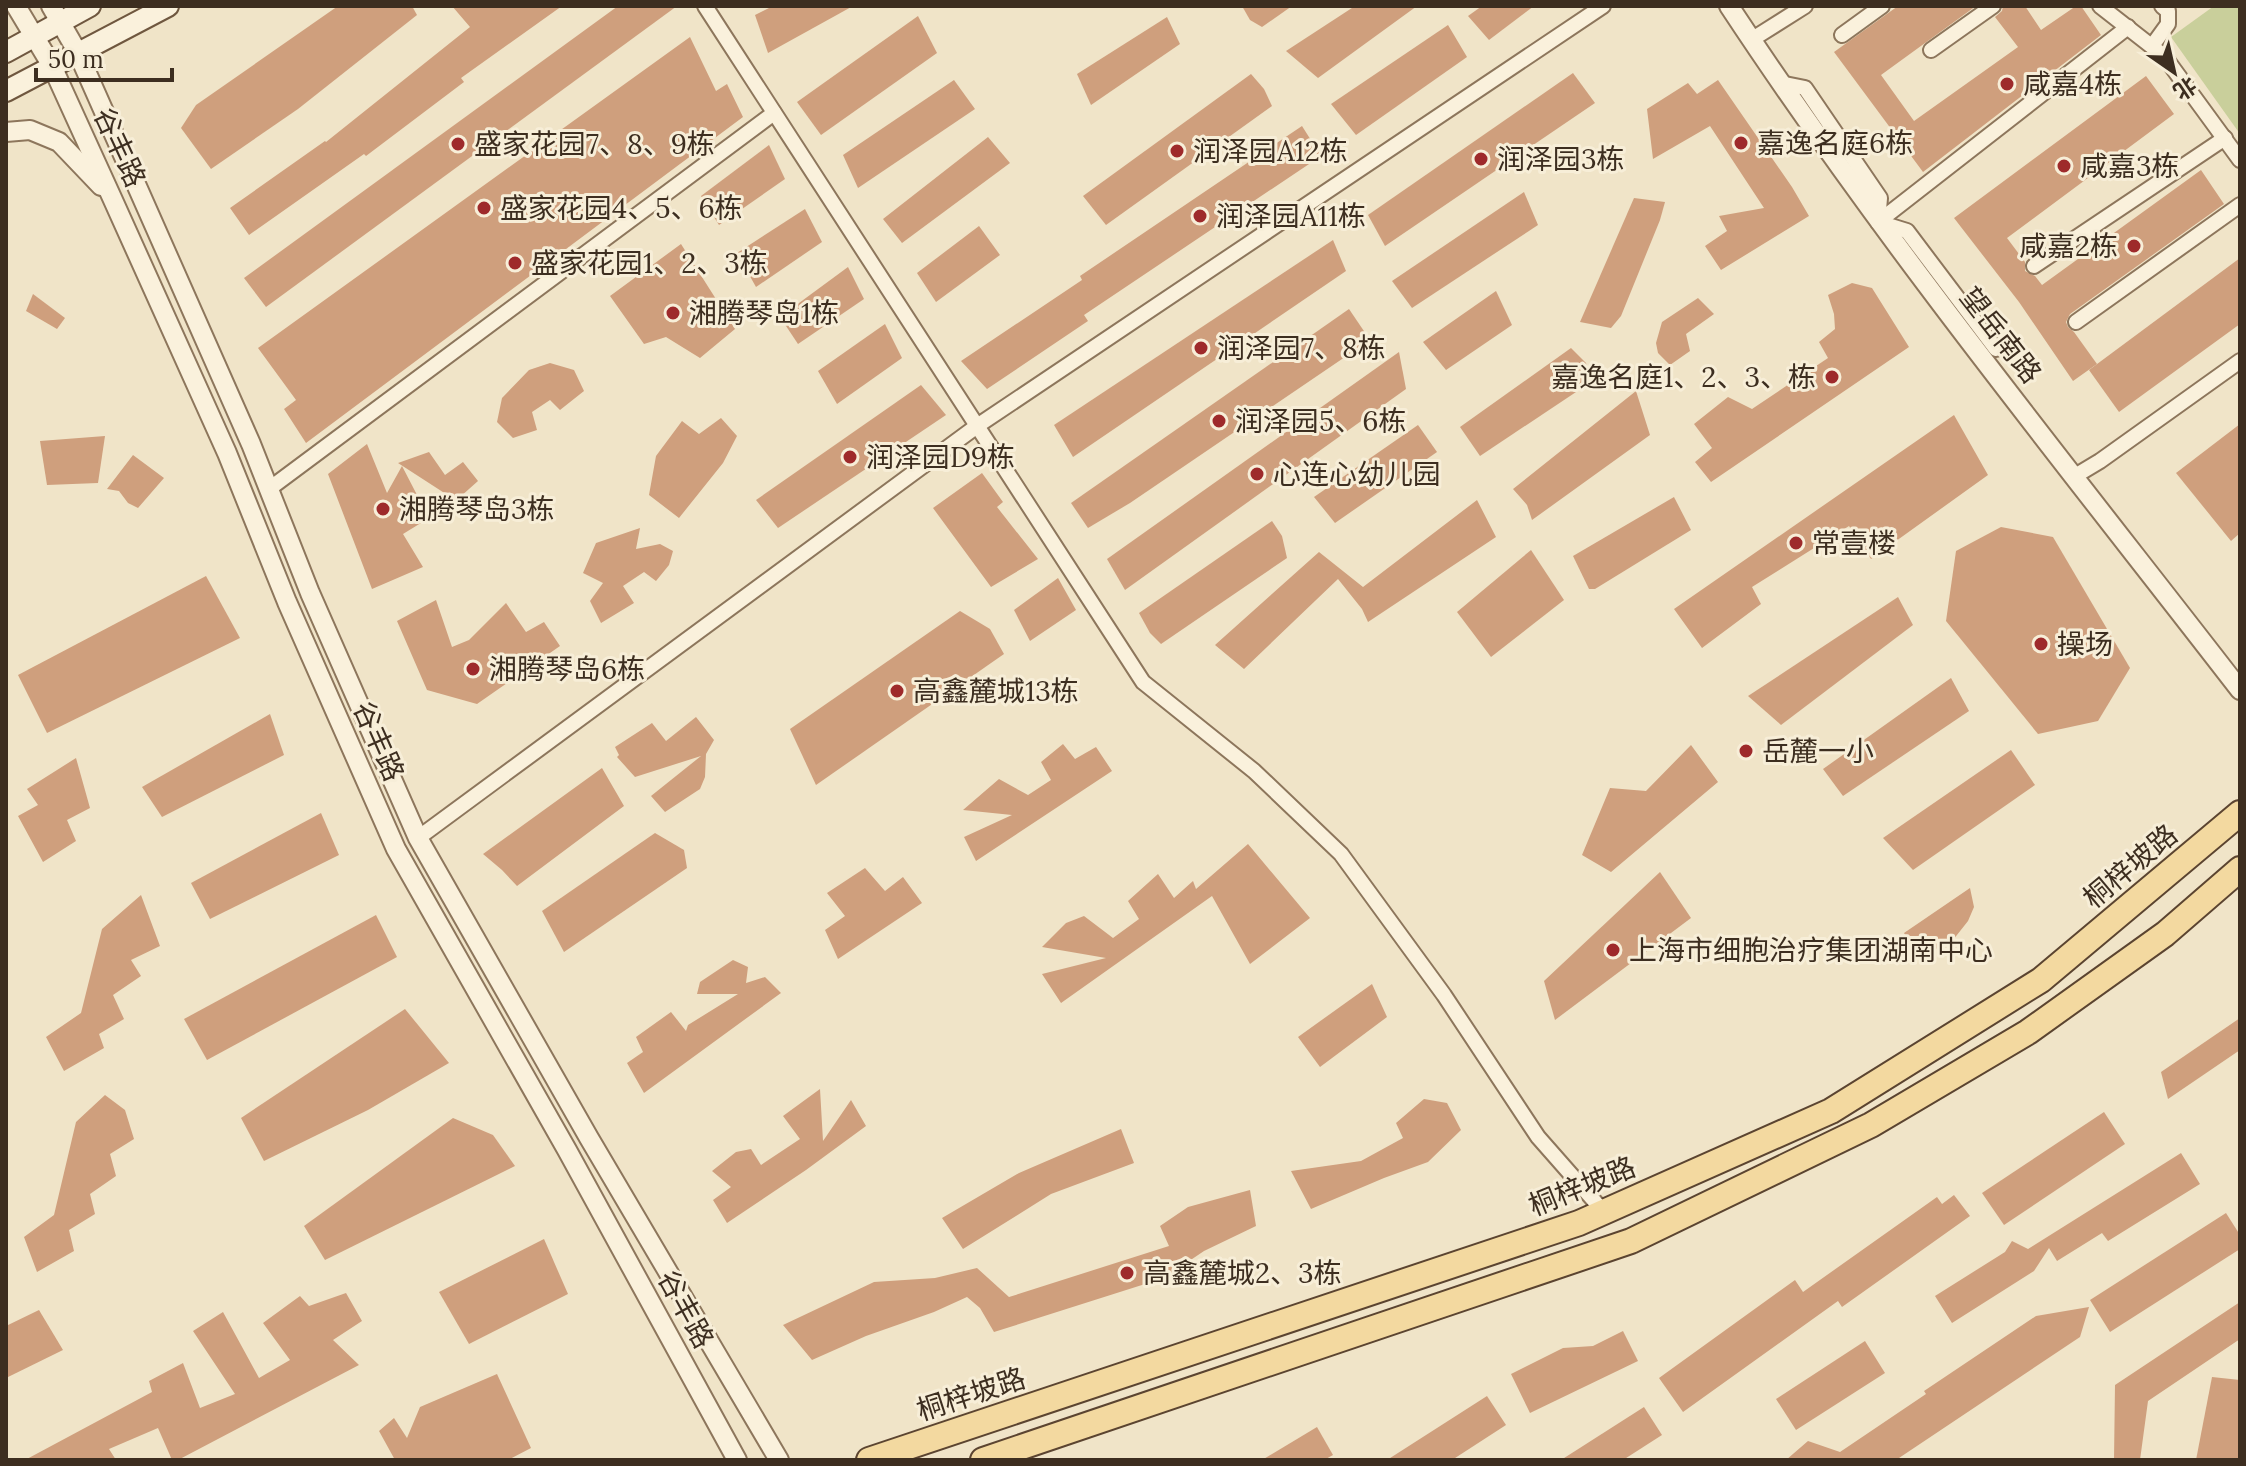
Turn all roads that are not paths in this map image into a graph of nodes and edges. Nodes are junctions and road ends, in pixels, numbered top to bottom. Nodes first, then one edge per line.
1 (90, 6) edge
2 (168, 6) edge
3 (705, 6) edge
4 (1603, 6) edge
5 (1729, 6) edge
6 (1805, 6) edge
7 (1882, 6) edge
8 (1993, 6) edge
9 (2100, 6) edge
10 (2162, 6) edge
11 (20, 12) edge
12 (56, 14) edge
13 (2128, 27) junction
14 (1842, 35) dead end
15 (35, 37) junction
16 (1751, 40) junction
17 (2152, 46) junction
18 (1931, 50) dead end
19 (6, 52) edge
20 (78, 53) junction
21 (52, 66) junction
22 (6, 91) edge
23 (774, 113) junction
24 (6, 132) edge
25 (2225, 138) junction
26 (2240, 160) edge
27 (113, 200) junction
28 (2240, 205) edge
29 (1878, 222) junction
30 (2034, 266) dead end
31 (2076, 322) dead end
32 (1996, 349) dead end
33 (2240, 361) edge
34 (977, 426) junction
35 (2075, 476) junction
36 (269, 489) junction
37 (2240, 690) edge
38 (2240, 813) edge
39 (418, 838) junction
40 (2240, 869) edge
41 (1604, 1212) junction
42 (737, 1460) edge
43 (779, 1460) edge
44 (869, 1460) edge
45 (983, 1460) edge

1 - 12 main road
2 - 20 main road
3 - 23 street
4 - 34 street
5 - 16 street, 望岳南路
6 - 16 street
7 - 14 street
8 - 18 street
9 - 13 street
10 - 17 street
11 - 15 street, 谷丰路
12 - 15 main road
12 - 20 street, 谷丰路
13 - 17 street
13 - 29 street
15 - 19 main road
15 - 21 street, 谷丰路
16 - 29 street, 望岳南路
17 - 25 street
20 - 21 main road
20 - 36 street, 谷丰路
21 - 22 main road
21 - 27 street, 谷丰路
23 - 34 street
23 - 36 street
24 - 27 street
25 - 26 street
25 - 30 street
27 - 42 street, 谷丰路
28 - 31 street
29 - 32 street
29 - 35 street, 望岳南路
33 - 35 street
34 - 39 street
34 - 41 street
35 - 37 street, 望岳南路
36 - 39 street, 谷丰路
38 - 41 main road, 桐梓坡路
39 - 43 street, 谷丰路
40 - 45 main road
41 - 44 main road, 桐梓坡路

